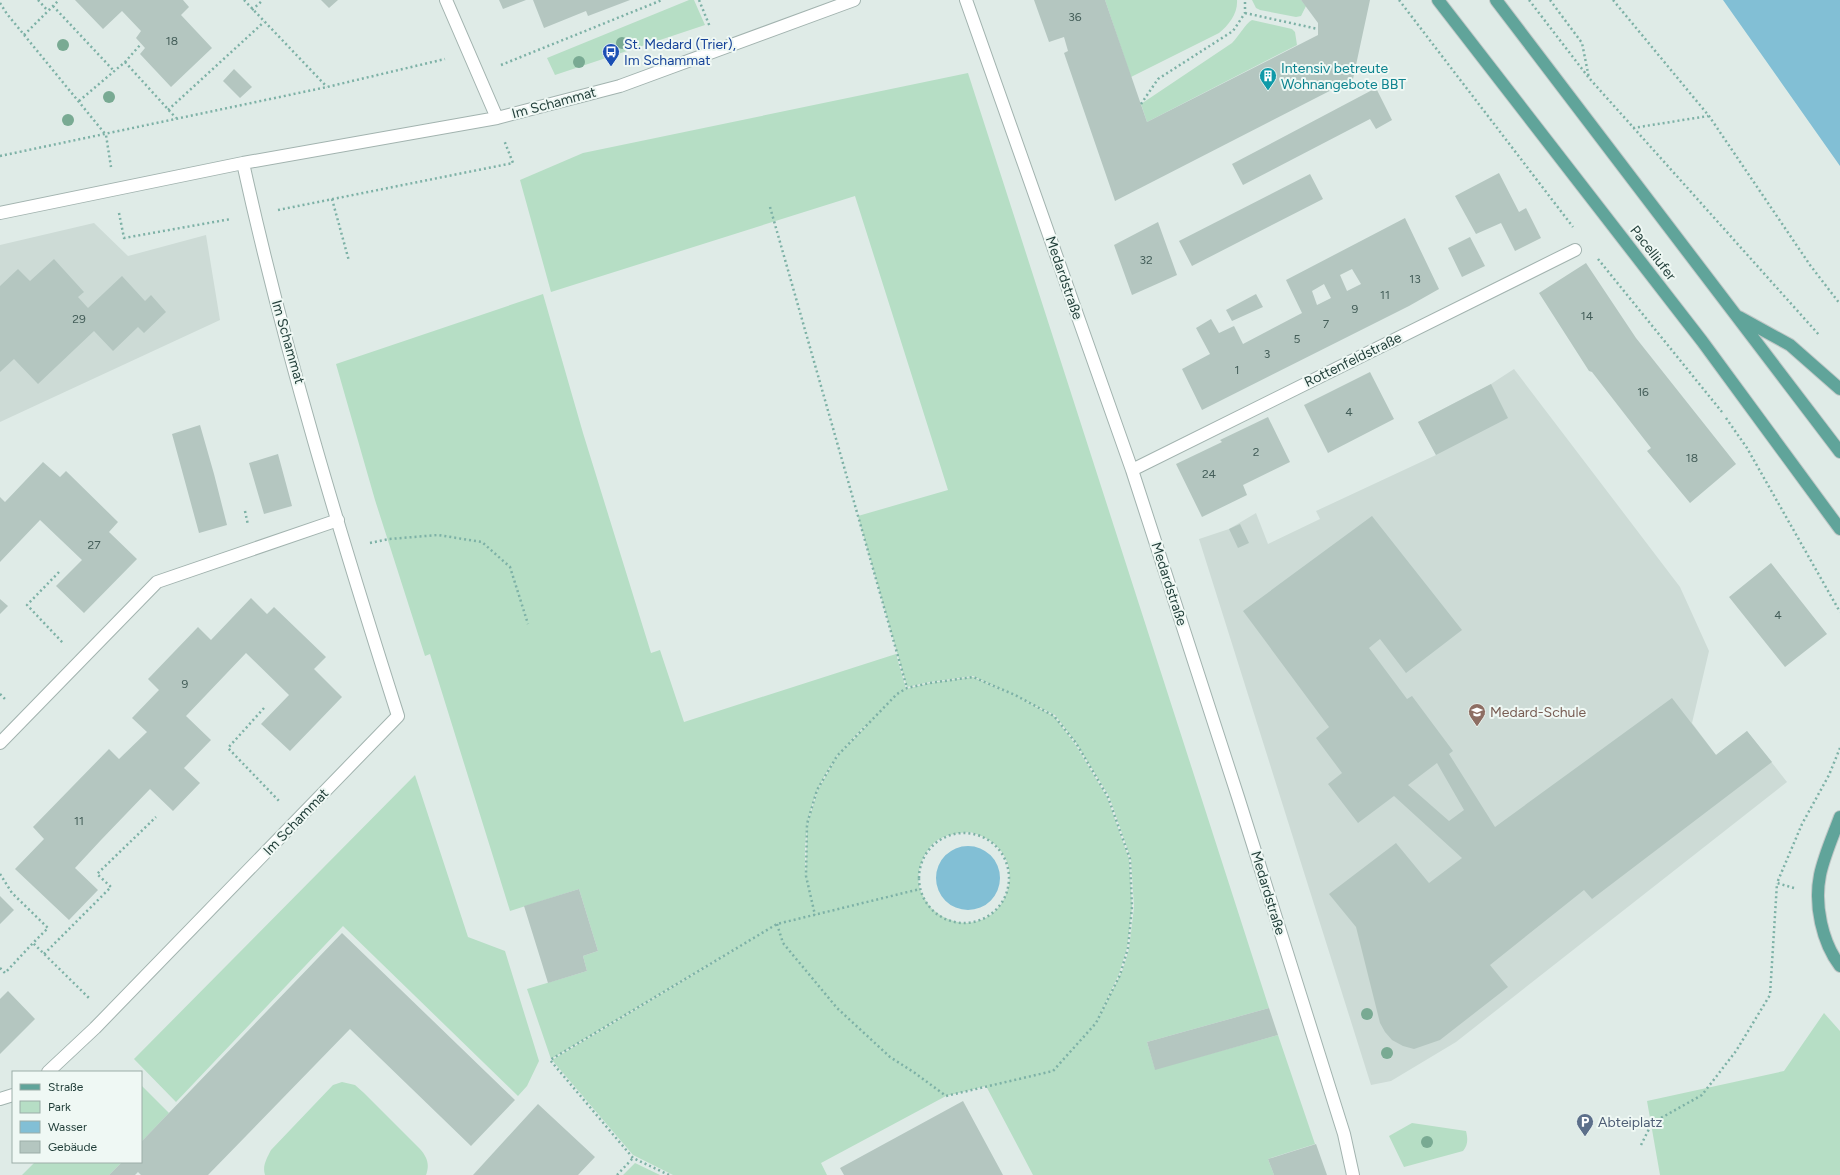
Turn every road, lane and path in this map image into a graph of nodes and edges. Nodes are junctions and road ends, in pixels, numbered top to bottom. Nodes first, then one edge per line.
1 (38, 0) edge
2 (59, 0) edge
3 (244, 0) edge
4 (263, 0) edge
5 (446, 0) edge
6 (662, 0) edge
7 (698, 0) edge
8 (854, 0) edge
9 (966, 0) edge
10 (1245, 0) edge
11 (1399, 0) edge
12 (1438, 0) edge
13 (1496, 0) edge
14 (1529, 0) edge
15 (1550, 0) edge
16 (1614, 0) edge
17 (0, 3) edge
18 (53, 6) junction
19 (252, 10) junction
20 (48, 11) junction
21 (1245, 13) junction
22 (264, 22) junction
23 (1318, 29) dead end
24 (24, 35) junction
25 (141, 44) dead end
26 (720, 48) junction
27 (468, 51) junction
28 (125, 62) junction
29 (114, 71) junction
30 (478, 75) junction
31 (1589, 78) junction
32 (327, 87) junction
33 (79, 101) junction
34 (1141, 104) dead end
35 (168, 110) junction
36 (1708, 116) junction
37 (496, 118) junction
38 (176, 119) junction
39 (1633, 128) junction
40 (106, 135) junction
41 (0, 156) edge
42 (243, 163) junction
43 (114, 189) junction
44 (332, 199) junction
45 (770, 206) dead end
46 (0, 213) edge
47 (255, 215) junction
48 (1576, 231) dead end
49 (1575, 250) dead end
50 (1595, 255) dead end
51 (349, 261) dead end
52 (1840, 304) edge
53 (1735, 314) junction
54 (1824, 341) dead end
55 (1840, 390) edge
56 (1840, 452) edge
57 (1132, 470) junction
58 (338, 520) junction
59 (1840, 529) edge
60 (347, 556) junction
61 (59, 572) dead end
62 (1840, 612) edge
63 (528, 624) dead end
64 (80, 661) junction
65 (906, 688) junction
66 (264, 708) dead end
67 (0, 743) edge
68 (1840, 748) edge
69 (156, 817) dead end
70 (1840, 817) edge
71 (297, 820) junction
72 (1840, 843) edge
73 (1826, 858) junction
74 (0, 874) edge
75 (1777, 883) junction
76 (920, 889) junction
77 (1800, 890) dead end
78 (815, 915) junction
79 (777, 924) junction
80 (33, 943) junction
81 (44, 954) junction
82 (1840, 966) edge
83 (0, 968) edge
84 (107, 1015) junction
85 (49, 1071) edge
86 (12, 1095) edge
87 (0, 1099) edge
88 (1641, 1145) dead end
89 (633, 1158) junction
90 (617, 1175) edge
91 (669, 1175) edge
92 (1353, 1175) edge

1 - 20 path
2 - 18 path
3 - 19 path
4 - 19 path
5 - 27 street
6 - 30 path
7 - 26 path
8 - 26 street, Im Schammat
9 - 57 street, Medardstraße
10 - 21 path
11 - 48 path
12 - 59 main road, Pacelliufer
13 - 53 main road, Pacelliufer
14 - 31 path
15 - 31 path
16 - 36 path
17 - 24 path
18 - 20 path
18 - 29 path
19 - 22 path
20 - 24 path
21 - 23 path
21 - 34 path
22 - 32 path
22 - 35 path
24 - 33 path
25 - 28 path
26 - 37 street, Im Schammat
27 - 30 street
27 - 32 path
28 - 29 path
28 - 35 path
29 - 33 path
30 - 37 street
31 - 39 path
32 - 38 path
33 - 40 path
35 - 38 path
36 - 39 path
36 - 52 path
37 - 42 street, Im Schammat
37 - 44 path
38 - 40 path
39 - 54 path
40 - 41 path
40 - 43 path
42 - 43 street, Im Schammat
42 - 47 street, Im Schammat
43 - 46 street, Im Schammat
43 - 47 path
44 - 47 path
44 - 51 path
45 - 65 path
47 - 58 street, Im Schammat
49 - 57 street, Rottenfeldstraße
50 - 62 path
53 - 55 main road
53 - 56 main road, Pacelliufer
57 - 92 street, Medardstraße
58 - 60 street, Im Schammat
58 - 64 street
60 - 63 path
60 - 71 street, Im Schammat
61 - 64 path
64 - 67 street
65 - 78 path
65 - 79 path
66 - 71 path
68 - 75 path
69 - 81 path
70 - 73 main road
71 - 84 street, Im Schammat
72 - 73 main road
73 - 82 main road
74 - 80 path
75 - 77 path
75 - 88 path
76 - 76 path
76 - 78 path
78 - 79 path
79 - 89 path
80 - 81 path
80 - 83 path
81 - 84 path
84 - 85 street, Im Schammat
86 - 87 street
89 - 90 path
89 - 91 path

